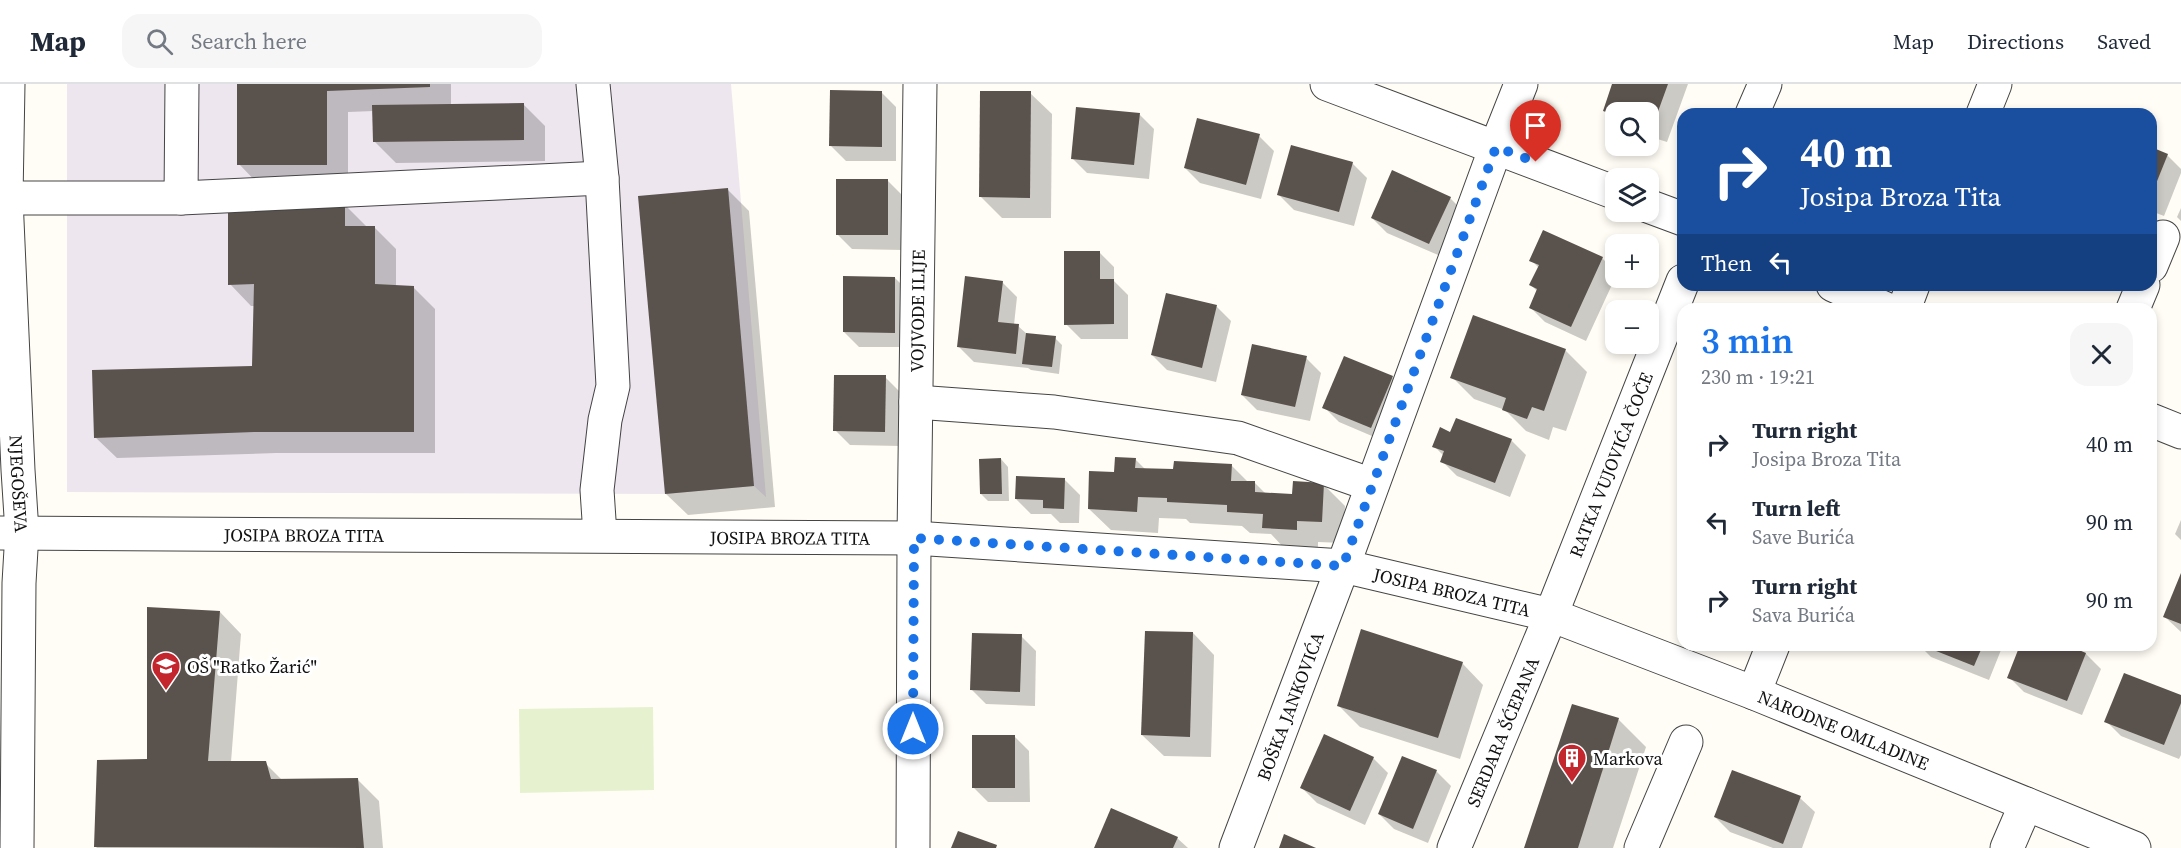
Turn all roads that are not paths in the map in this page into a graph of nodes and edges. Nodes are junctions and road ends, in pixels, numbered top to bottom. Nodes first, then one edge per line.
1 (8, 84) edge
2 (182, 84) edge
3 (593, 84) edge
4 (920, 84) edge
5 (1327, 84) edge
6 (1521, 84) edge
7 (1765, 84) edge
8 (1995, 84) edge
9 (1755, 108) edge
10 (1985, 108) edge
11 (1496, 147) junction
12 (602, 178) junction
13 (1605, 189) edge
14 (6, 198) junction
15 (181, 198) junction
16 (1659, 210) edge
17 (1677, 217) edge
18 (1679, 291) edge
19 (1846, 291) edge
20 (1873, 303) edge
21 (916, 402) junction
22 (2157, 422) edge
23 (2181, 432) edge
24 (1372, 484) junction
25 (11, 532) edge
26 (600, 536) junction
27 (914, 538) junction
28 (1343, 566) junction
29 (1551, 615) junction
30 (1771, 651) edge
31 (1754, 693) junction
32 (1686, 742) dead end
33 (8, 796) edge
34 (2026, 804) junction
35 (16, 848) edge
36 (913, 848) edge
37 (1236, 848) edge
38 (1454, 848) edge
39 (1641, 848) edge
40 (2007, 848) edge
41 (2134, 848) edge

1 - 14 street, NJEGOŠEVA
2 - 15 street
3 - 12 street
4 - 21 street, VOJVODE ILIJE
5 - 11 street
6 - 11 street, BOŠKA JANKOVIĆA
7 - 9 street
8 - 10 street
11 - 13 street
11 - 24 street, BOŠKA JANKOVIĆA
12 - 15 street
12 - 26 street
14 - 15 street
14 - 25 street, NJEGOŠEVA
16 - 17 street
18 - 29 street, RATKA VUJOVIĆA ČOČE
19 - 20 street
21 - 24 street
21 - 27 street, VOJVODE ILIJE
22 - 23 street
24 - 28 street, BOŠKA JANKOVIĆA
25 - 26 street, JOSIPA BROZA TITA
25 - 33 street, NJEGOŠEVA
26 - 27 street, JOSIPA BROZA TITA
27 - 28 street, JOSIPA BROZA TITA
27 - 36 street, VOJVODE ILIJE
28 - 29 street, JOSIPA BROZA TITA
28 - 37 street, BOŠKA JANKOVIĆA
29 - 31 street, NARODNE OMLADINE
29 - 38 street, SERDARA ŠĆEPANA
30 - 31 street
31 - 34 street, NARODNE OMLADINE
32 - 39 street
33 - 35 street, NJEGOŠEVA
34 - 40 street
34 - 41 street, NARODNE OMLADINE

